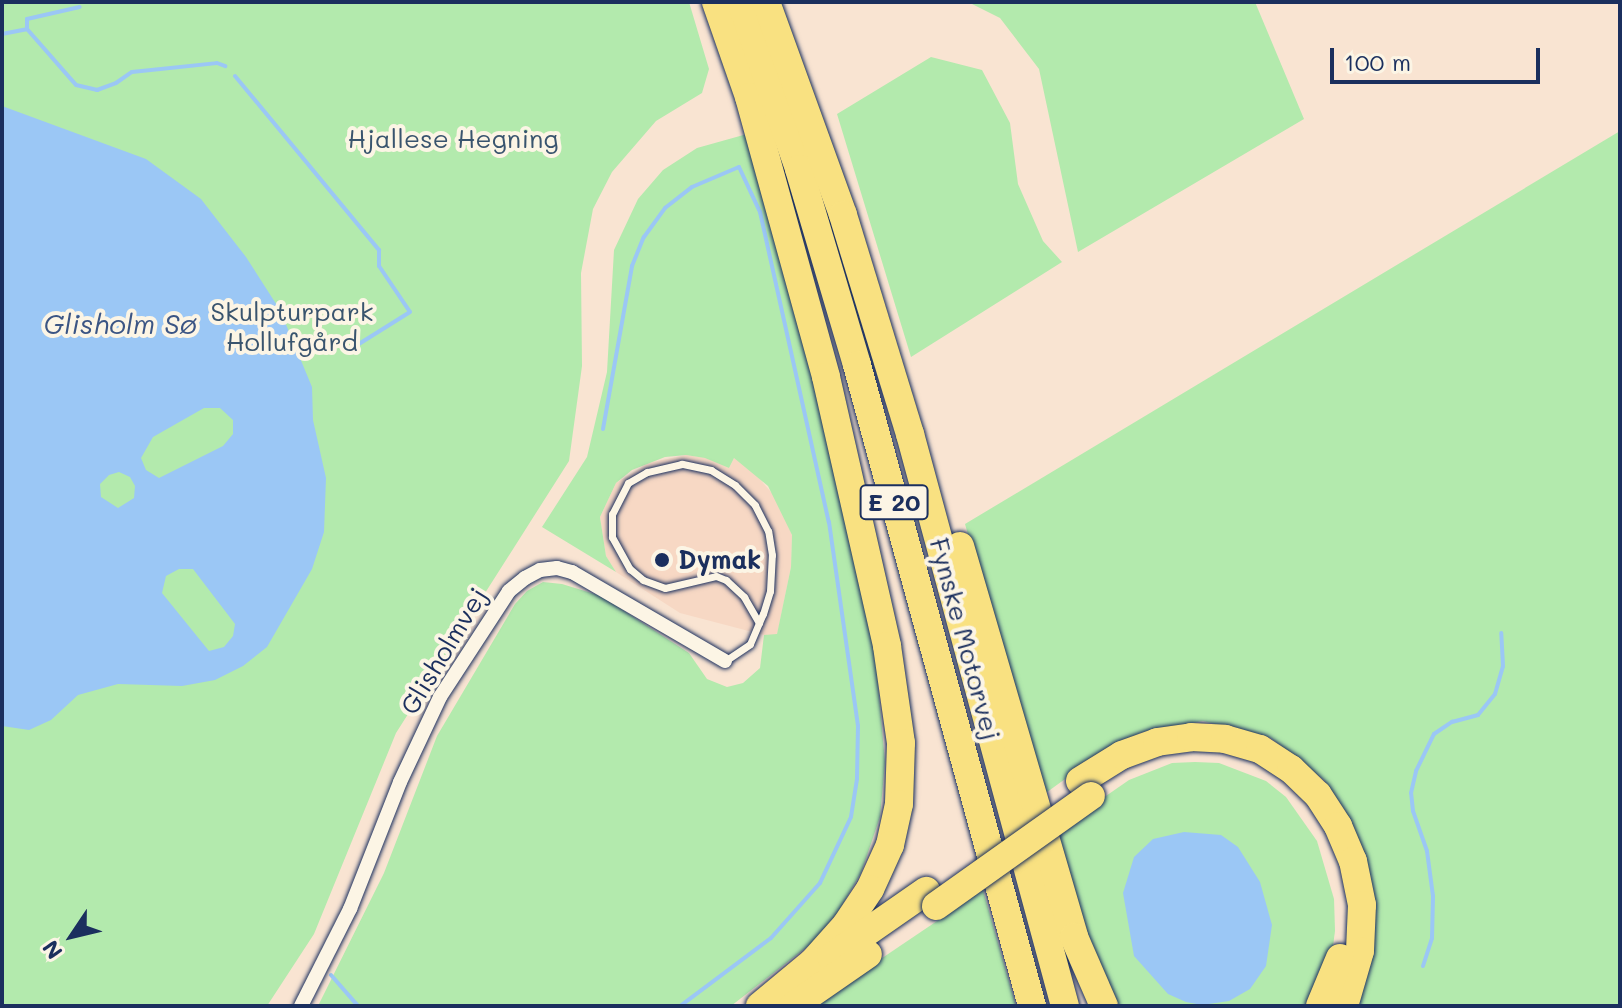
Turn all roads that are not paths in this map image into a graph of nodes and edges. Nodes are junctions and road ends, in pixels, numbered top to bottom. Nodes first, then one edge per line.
1 (716, 2) edge
2 (741, 2) edge
3 (766, 2) edge
4 (843, 215) junction
5 (759, 623) junction
6 (725, 661) joint
7 (1086, 789) junction
8 (931, 899) junction
9 (301, 1006) edge
10 (760, 1006) edge
11 (793, 1006) edge
12 (1032, 1006) edge
13 (1065, 1006) edge
14 (1104, 1006) edge
15 (1320, 1006) edge
16 (1344, 1006) edge

1 - 10 highway
2 - 12 highway, Fynske Motorvej / E 20
3 - 4 highway, Fynske Motorvej / E 20
4 - 13 highway, Fynske Motorvej / E 20
4 - 14 highway
5 - 5 lane
5 - 6 lane
6 - 9 street, Glisholmvej
7 - 8 highway, bridge
7 - 15 highway
7 - 16 highway
8 - 10 highway
8 - 11 highway

